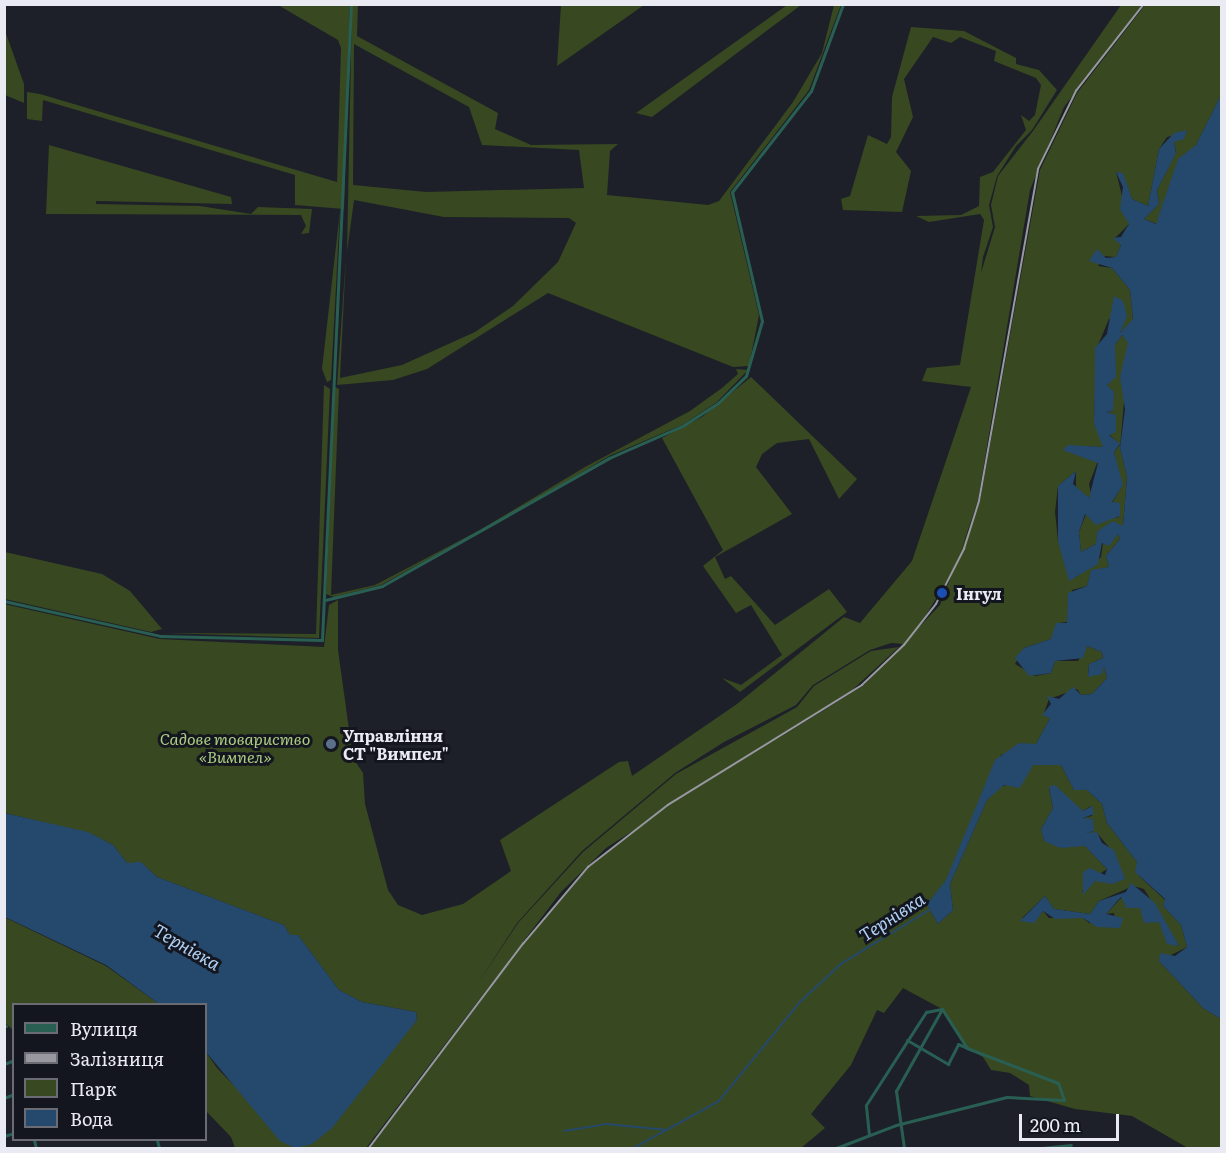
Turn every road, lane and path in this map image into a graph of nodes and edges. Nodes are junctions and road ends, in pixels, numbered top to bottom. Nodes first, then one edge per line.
1 (351, 4) edge
2 (843, 4) edge
3 (325, 600) junction
4 (4, 601) edge
5 (942, 1009) junction
6 (906, 1040) junction
7 (920, 1048) junction
8 (967, 1048) junction
9 (900, 1124) junction
10 (869, 1135) junction
11 (1071, 1145) dead end
12 (836, 1149) edge
13 (904, 1149) edge
14 (1042, 1149) edge

1 - 3 street
2 - 3 street
3 - 4 street
5 - 6 street
5 - 7 street
5 - 8 street
6 - 7 street
6 - 10 street
7 - 8 street
7 - 9 street
8 - 9 street
9 - 10 street
9 - 13 street
10 - 12 street
11 - 14 street

